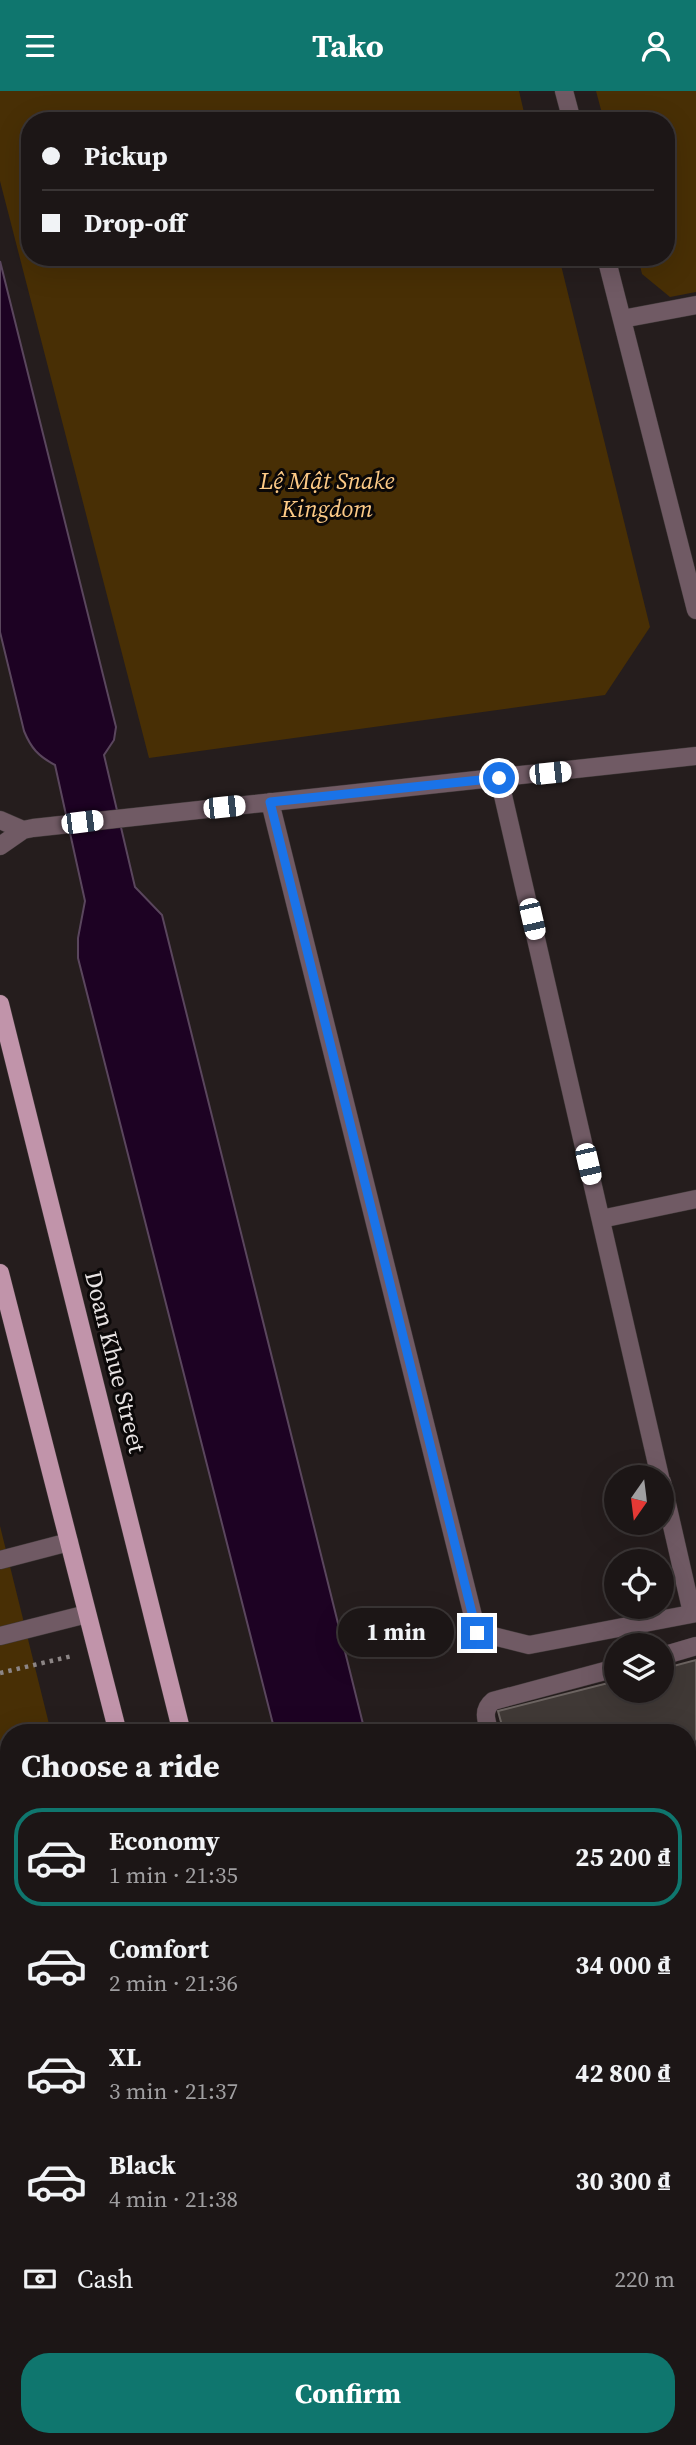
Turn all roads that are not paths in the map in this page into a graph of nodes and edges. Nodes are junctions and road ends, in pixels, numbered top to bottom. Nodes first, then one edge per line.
1 (564, 91) edge
2 (570, 112) edge
3 (608, 266) edge
4 (696, 305) edge
5 (622, 319) junction
6 (696, 610) edge
7 (696, 756) edge
8 (499, 778) junction
9 (270, 802) junction
10 (0, 820) edge
11 (28, 829) junction
12 (0, 846) edge
13 (0, 1004) edge
14 (696, 1199) edge
15 (601, 1219) junction
16 (0, 1273) edge
17 (657, 1465) edge
18 (674, 1531) edge
19 (69, 1542) junction
20 (0, 1560) edge
21 (694, 1613) edge
22 (88, 1614) junction
23 (0, 1636) edge
24 (696, 1646) edge
25 (674, 1652) edge
26 (604, 1671) edge
27 (116, 1724) edge
28 (180, 1724) edge
29 (487, 1724) edge

1 - 2 street
3 - 5 street
4 - 5 street
5 - 6 street
7 - 8 street
8 - 9 street
8 - 15 street
9 - 11 street
9 - 21 street
10 - 11 street
11 - 12 street
13 - 28 main road, Doan Khue Street
14 - 15 street
15 - 17 street
16 - 19 main road
18 - 21 street
19 - 20 street
19 - 22 main road
22 - 23 street
22 - 27 main road
24 - 25 street
26 - 29 street

